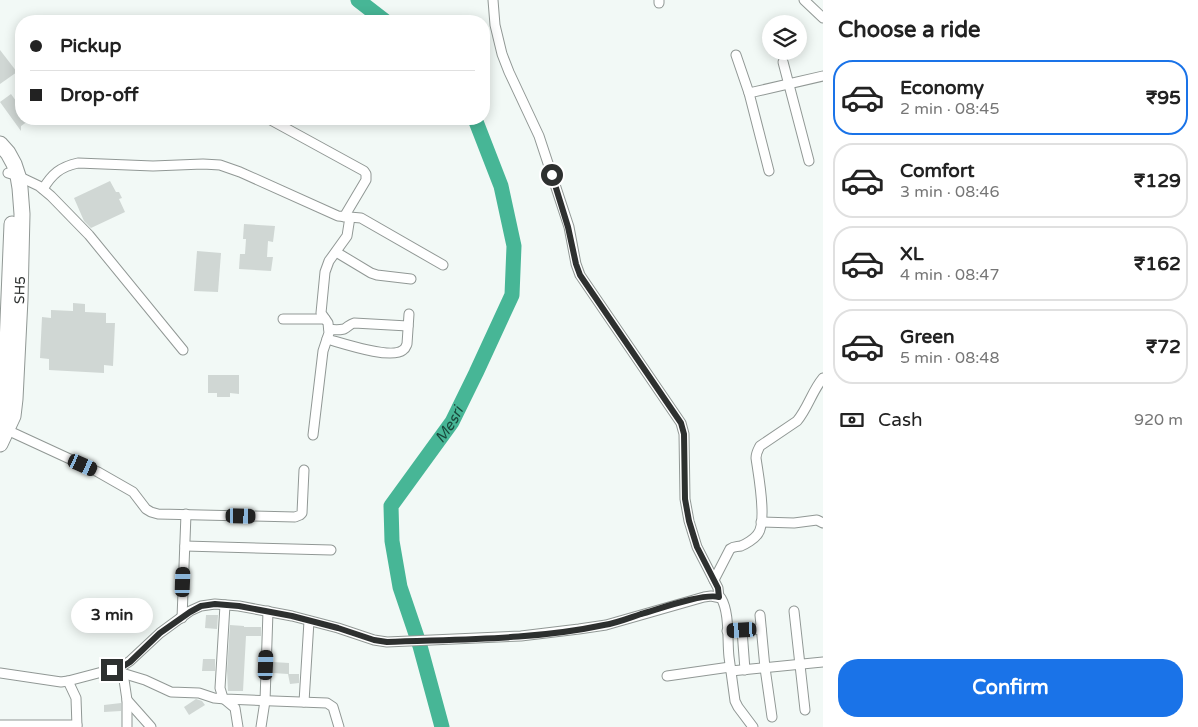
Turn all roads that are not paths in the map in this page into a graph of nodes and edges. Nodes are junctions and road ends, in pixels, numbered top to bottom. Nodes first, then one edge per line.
1 (493, 0) edge
2 (804, 0) edge
3 (821, 16) edge
4 (736, 56) dead end
5 (783, 62) dead end
6 (823, 76) edge
7 (789, 83) junction
8 (749, 93) junction
9 (280, 125) edge
10 (0, 144) edge
11 (809, 162) dead end
12 (9, 170) edge
13 (770, 171) dead end
14 (42, 189) junction
15 (347, 217) junction
16 (336, 252) junction
17 (443, 265) dead end
18 (411, 279) dead end
19 (409, 314) dead end
20 (283, 319) dead end
21 (325, 319) junction
22 (408, 326) junction
23 (328, 334) junction
24 (183, 350) dead end
25 (823, 378) edge
26 (4, 430) edge
27 (313, 435) dead end
28 (304, 470) dead end
29 (186, 514) junction
30 (761, 522) junction
31 (823, 523) edge
32 (185, 546) junction
33 (331, 550) dead end
34 (714, 580) junction
35 (719, 597) junction
36 (225, 605) junction
37 (268, 611) junction
38 (794, 611) dead end
39 (760, 614) dead end
40 (182, 618) junction
41 (310, 621) junction
42 (761, 629) junction
43 (742, 630) junction
44 (727, 631) junction
45 (823, 662) edge
46 (799, 664) junction
47 (765, 668) junction
48 (731, 669) junction
49 (112, 670) junction
50 (745, 670) junction
51 (0, 673) edge
52 (123, 673) junction
53 (668, 676) dead end
54 (68, 681) junction
55 (225, 699) junction
56 (126, 700) junction
57 (265, 701) junction
58 (304, 702) junction
59 (805, 710) dead end
60 (772, 717) dead end
61 (0, 726) edge
62 (77, 726) edge
63 (128, 727) edge
64 (151, 727) edge
65 (238, 727) edge
66 (261, 727) edge
67 (339, 727) edge
68 (753, 727) edge

1 - 34 street
2 - 3 street
4 - 8 street
5 - 7 street
6 - 7 street
7 - 8 street
7 - 11 street
8 - 13 street
9 - 15 street
10 - 12 main road
12 - 14 street
12 - 26 main road, SH5
14 - 15 street
14 - 24 street
15 - 16 street
15 - 17 street
16 - 18 street
16 - 21 street
19 - 22 street
20 - 21 street
21 - 23 street
22 - 23 street
22 - 23 street
23 - 27 street
25 - 30 street
26 - 29 street
28 - 29 street
29 - 32 street
30 - 31 street
30 - 34 street
32 - 33 street
32 - 40 street
34 - 35 street
35 - 41 street
35 - 44 street
36 - 37 street
36 - 40 street
36 - 55 street
37 - 41 street
37 - 57 street
38 - 46 street
39 - 42 street
40 - 49 street
41 - 58 street
42 - 43 street
42 - 47 street
43 - 44 street
43 - 50 street
44 - 48 street
45 - 46 street
46 - 47 street
46 - 59 street
47 - 50 street
47 - 60 street
48 - 50 street
48 - 53 street
48 - 68 street
49 - 52 street
49 - 54 street
51 - 54 street
52 - 55 street
52 - 56 street
54 - 62 street
55 - 57 street
55 - 65 street
56 - 63 street
56 - 64 street
57 - 58 street
57 - 66 street
58 - 67 street
61 - 62 street

